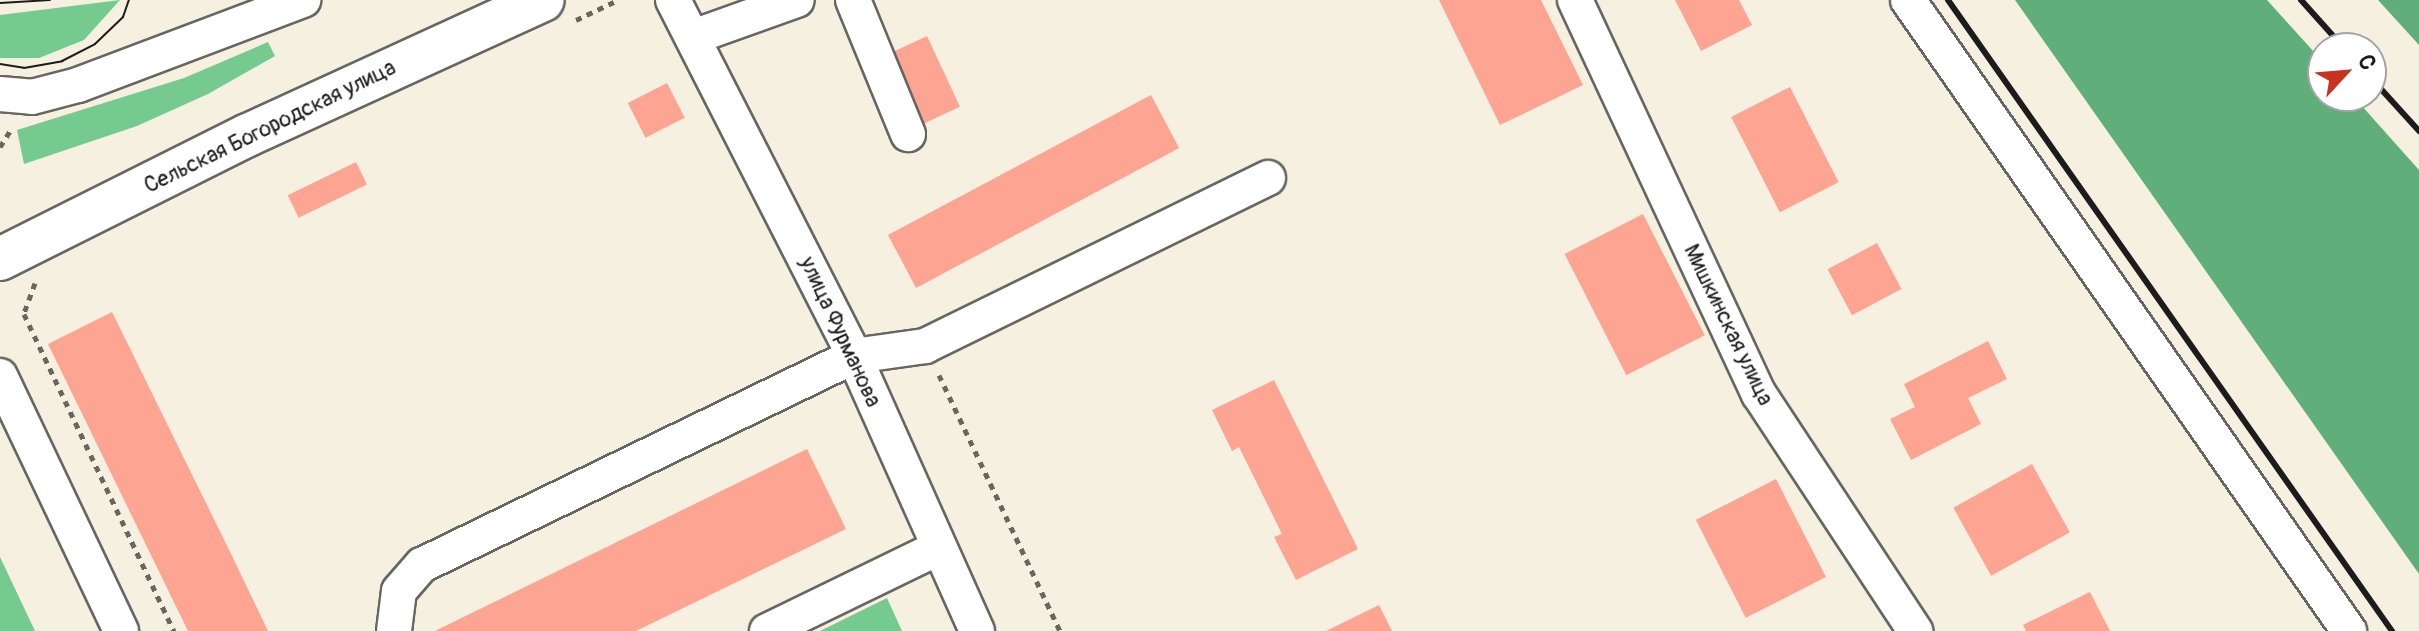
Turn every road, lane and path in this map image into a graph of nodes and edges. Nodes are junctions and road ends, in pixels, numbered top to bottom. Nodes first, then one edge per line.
1 (303, 0) edge
2 (543, 0) edge
3 (673, 0) edge
4 (797, 0) edge
5 (853, 0) edge
6 (1575, 0) edge
7 (1908, 0) edge
8 (693, 37) junction
9 (0, 94) edge
10 (908, 134) dead end
11 (1268, 178) dead end
12 (0, 259) edge
13 (36, 281) dead end
14 (925, 346) junction
15 (854, 356) junction
16 (0, 376) edge
17 (936, 549) junction
18 (121, 631) edge
19 (174, 631) edge
20 (394, 631) edge
21 (767, 631) edge
22 (977, 631) edge
23 (1060, 631) edge
24 (1915, 631) edge
25 (2349, 631) edge

1 - 9 street
2 - 12 main road, Сельская Богородская улица
3 - 8 street, улица Фурманова
4 - 8 street
5 - 10 street
6 - 24 street, Мишкинская улица
7 - 25 street
8 - 15 street, улица Фурманова
11 - 14 street
13 - 19 path
14 - 15 street
14 - 23 path
15 - 17 street, улица Фурманова
15 - 20 street
16 - 18 street
17 - 21 street
17 - 22 street, улица Фурманова

